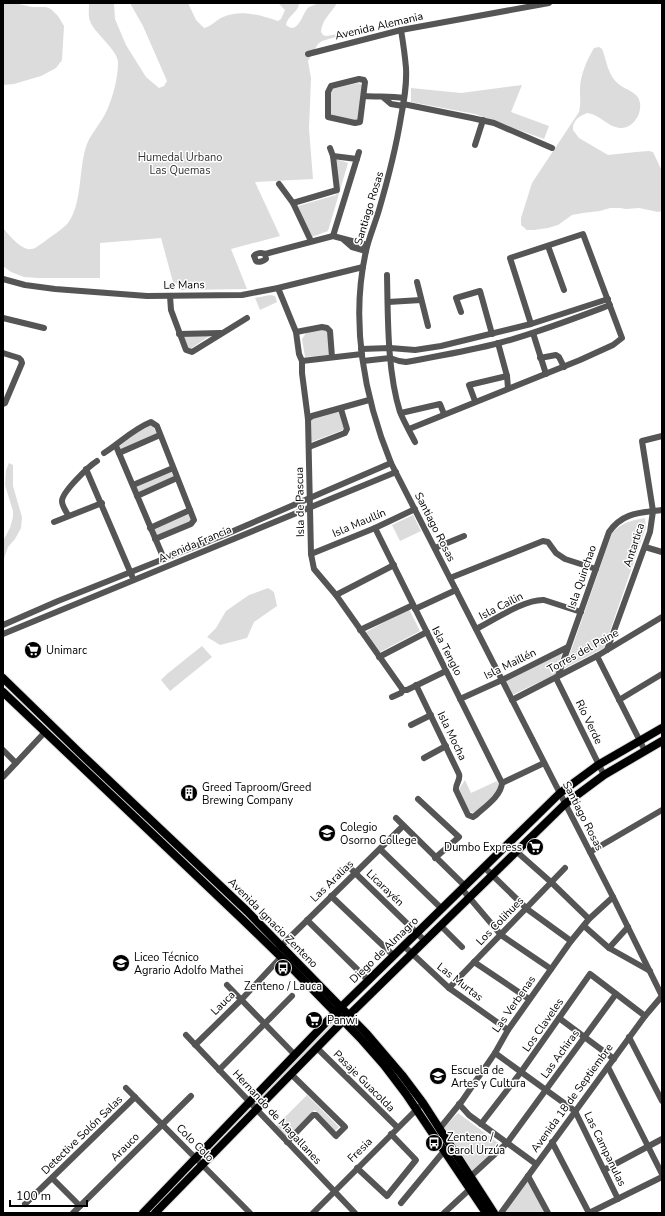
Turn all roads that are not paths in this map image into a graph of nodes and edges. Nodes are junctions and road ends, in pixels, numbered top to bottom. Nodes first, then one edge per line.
1 (549, 3) edge
2 (401, 30) junction
3 (308, 54) dead end
4 (364, 96) junction
5 (404, 103) junction
6 (483, 120) junction
7 (475, 146) dead end
8 (330, 148) dead end
9 (552, 148) dead end
10 (359, 152) dead end
11 (333, 156) junction
12 (357, 159) junction
13 (278, 184) dead end
14 (293, 203) junction
15 (333, 236) junction
16 (311, 242) junction
17 (548, 246) junction
18 (367, 248) junction
19 (265, 254) dead end
20 (363, 267) junction
21 (388, 275) dead end
22 (3, 279) edge
23 (418, 282) dead end
24 (278, 288) junction
25 (564, 290) dead end
26 (170, 296) junction
27 (421, 300) junction
28 (388, 302) junction
29 (609, 302) junction
30 (461, 312) dead end
31 (3, 318) edge
32 (247, 318) dead end
33 (530, 324) junction
34 (428, 326) dead end
35 (44, 328) dead end
36 (296, 332) junction
37 (221, 333) junction
38 (533, 333) junction
39 (179, 334) junction
40 (492, 334) junction
41 (498, 343) junction
42 (390, 348) junction
43 (361, 352) junction
44 (3, 354) edge
45 (332, 357) junction
46 (390, 358) junction
47 (540, 358) junction
48 (302, 361) junction
49 (363, 361) junction
50 (564, 367) junction
51 (546, 374) junction
52 (507, 376) junction
53 (508, 388) junction
54 (369, 400) junction
55 (475, 401) junction
56 (3, 404) edge
57 (341, 409) junction
58 (400, 413) junction
59 (444, 414) junction
60 (308, 419) junction
61 (409, 429) junction
62 (160, 435) junction
63 (662, 436) edge
64 (415, 442) dead end
65 (116, 446) junction
66 (309, 447) junction
67 (104, 453) dead end
68 (119, 453) junction
69 (96, 460) dead end
70 (391, 463) junction
71 (173, 468) junction
72 (86, 469) junction
73 (396, 472) junction
74 (177, 478) junction
75 (133, 485) junction
76 (137, 496) junction
77 (310, 498) junction
78 (102, 503) junction
79 (310, 506) junction
80 (415, 509) junction
81 (190, 510) junction
82 (662, 510) edge
83 (653, 511) junction
84 (68, 516) junction
85 (270, 516) junction
86 (54, 522) dead end
87 (272, 522) junction
88 (150, 528) junction
89 (375, 528) junction
90 (464, 536) dead end
91 (225, 538) junction
92 (155, 539) junction
93 (645, 547) junction
94 (435, 548) junction
95 (662, 552) edge
96 (311, 554) junction
97 (173, 555) junction
98 (164, 559) junction
99 (177, 562) junction
100 (394, 566) junction
101 (596, 569) junction
102 (130, 572) junction
103 (450, 578) junction
104 (134, 581) junction
105 (456, 590) junction
106 (336, 596) junction
107 (414, 607) junction
108 (581, 612) junction
109 (662, 617) edge
110 (3, 625) edge
111 (476, 629) junction
112 (360, 630) junction
113 (426, 632) junction
114 (3, 634) edge
115 (568, 647) junction
116 (607, 650) junction
117 (597, 656) junction
118 (379, 657) junction
119 (446, 671) junction
120 (662, 674) edge
121 (557, 677) junction
122 (3, 678) edge
123 (502, 680) junction
124 (416, 685) junction
125 (403, 690) junction
126 (3, 692) edge
127 (392, 697) dead end
128 (460, 699) junction
129 (512, 700) junction
130 (619, 700) junction
131 (431, 715) junction
132 (412, 725) dead end
133 (662, 728) edge
134 (45, 732) junction
135 (639, 741) junction
136 (662, 741) edge
137 (70, 744) junction
138 (446, 746) junction
139 (62, 749) junction
140 (3, 750) edge
141 (645, 751) junction
142 (424, 758) dead end
143 (16, 763) junction
144 (544, 763) junction
145 (598, 765) junction
146 (604, 775) junction
147 (3, 777) edge
148 (502, 783) junction
149 (560, 793) junction
150 (418, 798) dead end
151 (566, 804) junction
152 (662, 810) edge
153 (396, 818) dead end
154 (403, 826) junction
155 (380, 849) junction
156 (517, 852) junction
157 (590, 852) junction
158 (182, 856) junction
159 (435, 858) junction
160 (348, 866) dead end
161 (484, 867) junction
162 (565, 868) dead end
163 (355, 873) junction
164 (492, 875) junction
165 (552, 883) junction
166 (463, 888) junction
167 (331, 896) junction
168 (613, 897) junction
169 (469, 898) junction
170 (442, 909) junction
171 (527, 909) junction
172 (247, 911) junction
173 (241, 917) junction
174 (589, 919) junction
175 (307, 920) junction
176 (440, 926) junction
177 (584, 926) junction
178 (628, 927) junction
179 (417, 933) junction
180 (501, 935) junction
181 (425, 941) junction
182 (571, 941) junction
183 (404, 946) junction
184 (462, 947) dead end
185 (609, 948) junction
186 (279, 951) junction
187 (412, 954) junction
188 (394, 956) junction
189 (474, 962) junction
190 (551, 969) junction
191 (650, 971) junction
192 (369, 981) junction
193 (227, 985) dead end
194 (449, 988) junction
195 (616, 994) junction
196 (292, 996) dead end
197 (662, 996) edge
198 (242, 999) junction
199 (529, 999) junction
200 (339, 1010) junction
201 (645, 1016) junction
202 (346, 1018) junction
203 (559, 1018) junction
204 (265, 1024) junction
205 (508, 1030) junction
206 (186, 1035) dead end
207 (585, 1037) junction
208 (629, 1037) junction
209 (195, 1045) junction
210 (317, 1048) junction
211 (494, 1053) junction
212 (295, 1055) junction
213 (614, 1059) junction
214 (608, 1067) junction
215 (219, 1070) junction
216 (521, 1072) junction
217 (291, 1074) junction
218 (126, 1088) dead end
219 (546, 1090) junction
220 (191, 1096) dead end
221 (135, 1097) junction
222 (662, 1101) edge
223 (250, 1102) junction
224 (423, 1103) junction
225 (459, 1104) junction
226 (417, 1109) junction
227 (257, 1110) junction
228 (576, 1111) junction
229 (162, 1124) junction
230 (481, 1124) junction
231 (397, 1128) junction
232 (440, 1128) junction
233 (391, 1134) junction
234 (662, 1139) edge
235 (212, 1142) junction
236 (287, 1142) junction
237 (552, 1142) junction
238 (507, 1143) junction
239 (648, 1147) junction
240 (219, 1148) junction
241 (444, 1151) junction
242 (196, 1158) junction
243 (536, 1164) junction
244 (203, 1165) junction
245 (357, 1168) junction
246 (604, 1170) junction
247 (662, 1175) edge
248 (470, 1176) junction
249 (528, 1176) junction
250 (52, 1178) junction
251 (470, 1189) junction
252 (334, 1191) junction
253 (618, 1199) junction
254 (401, 1203) dead end
255 (25, 1204) dead end
256 (80, 1206) junction
257 (148, 1211) edge
258 (73, 1213) edge
259 (156, 1213) edge
260 (250, 1213) edge
261 (313, 1213) edge
262 (355, 1213) edge
263 (444, 1213) edge
264 (486, 1213) edge
265 (494, 1213) edge
266 (501, 1213) edge
267 (548, 1213) edge
268 (589, 1213) edge

1 - 2 street, Avenida Alemania
2 - 3 street, Avenida Alemania
2 - 5 street, Santiago Rosas
4 - 4 street
4 - 5 street
5 - 6 street
5 - 18 street, Santiago Rosas
6 - 7 street
6 - 9 street
8 - 11 street
10 - 12 street
11 - 12 street
11 - 14 street
12 - 15 street
13 - 14 street
14 - 16 street
15 - 16 street
15 - 18 street
16 - 19 street
17 - 25 street
17 - 29 street
17 - 33 street
18 - 20 street, Santiago Rosas
20 - 24 street, Le Mans
20 - 43 street, Santiago Rosas
21 - 28 street
22 - 26 street, Le Mans
23 - 27 street
24 - 26 street, Le Mans
24 - 36 street, Isla de Pascua
26 - 39 street
27 - 28 street
27 - 34 street
28 - 42 street
29 - 33 street
29 - 38 street
29 - 50 street
30 - 40 street
31 - 35 street
32 - 37 street
33 - 40 street
36 - 45 street
36 - 48 street, Isla de Pascua
37 - 39 street
37 - 39 street
38 - 41 street
38 - 47 street
40 - 42 street
41 - 46 street
41 - 52 street
42 - 43 street
42 - 46 street
43 - 45 street
43 - 49 street, Santiago Rosas
44 - 56 street
45 - 48 street
46 - 49 street
46 - 58 street
47 - 50 street
47 - 51 street
48 - 60 street, Isla de Pascua
49 - 54 street, Santiago Rosas
50 - 51 street
51 - 53 street
52 - 53 street
52 - 55 street
53 - 55 street
54 - 57 street
54 - 70 street, Santiago Rosas
55 - 59 street
57 - 60 street
57 - 66 street
58 - 59 street
58 - 61 street
59 - 61 street
60 - 66 street, Isla de Pascua
61 - 64 street
62 - 65 street
62 - 68 street
62 - 71 street
63 - 83 street, Antartica
65 - 67 street
65 - 68 street
66 - 77 street, Isla de Pascua
68 - 75 street
69 - 72 street
70 - 73 street, Santiago Rosas
70 - 77 street, Avenida Francia
71 - 74 street
71 - 75 street
72 - 78 street
72 - 84 street
73 - 79 street, Avenida Francia
73 - 80 street, Santiago Rosas
74 - 76 street
74 - 81 street
75 - 76 street
76 - 88 street
77 - 79 street, Isla de Pascua
77 - 85 street, Avenida Francia
78 - 84 street
78 - 102 street
79 - 87 street, Avenida Francia
79 - 96 street, Isla de Pascua
80 - 89 street, Isla Maullín
80 - 94 street, Santiago Rosas
81 - 88 street
81 - 92 street
82 - 83 street, Isla Quinchao
83 - 93 street, Antartica
83 - 101 street, Isla Quinchao
84 - 86 street
85 - 87 street
85 - 91 street, Avenida Francia
87 - 91 street, Avenida Francia
88 - 92 street
89 - 96 street, Isla Maullín
89 - 100 street, Isla Tenglo
90 - 94 street
91 - 97 street, Avenida Francia
91 - 99 street, Avenida Francia
92 - 98 street
93 - 95 street
93 - 116 street, Antartica
94 - 103 street, Santiago Rosas
96 - 106 street, Isla de Pascua
97 - 98 street, Avenida Francia
97 - 99 street
98 - 102 street, Avenida Francia
99 - 104 street, Avenida Francia
100 - 106 street
100 - 107 street, Isla Tenglo
101 - 103 street
101 - 108 street, Isla Quinchao
102 - 104 street
102 - 110 street, Avenida Francia
103 - 105 street, Santiago Rosas
104 - 114 street, Avenida Francia
105 - 107 street
105 - 111 street, Santiago Rosas
106 - 112 street, Isla de Pascua
107 - 112 street
107 - 113 street, Isla Tenglo
108 - 111 street, Isla Cailin
108 - 115 street, Isla Quinchao
109 - 116 street, Torres del Paine
111 - 123 street, Santiago Rosas
112 - 118 street, Isla de Pascua
113 - 118 street
113 - 119 street, Isla Tenglo
115 - 121 street, Isla Quinchao
115 - 123 street, Isla Maillén
116 - 117 street, Torres del Paine
117 - 121 street, Torres del Paine
117 - 130 street
118 - 125 street, Isla de Pascua
119 - 124 street
119 - 128 street, Isla Tenglo
120 - 130 street
121 - 129 street, Torres del Paine
121 - 145 street, Río Verde
122 - 137 main road, Avenida Ignacio Zenteno
123 - 128 street, Isla Maillén
123 - 129 street, Santiago Rosas
124 - 125 street
124 - 131 street, Isla Mocha
125 - 127 street
126 - 134 main road, Avenida Ignacio Zenteno
128 - 148 street, Isla Tenglo
129 - 144 street, Santiago Rosas
130 - 135 street
131 - 132 street
131 - 138 street, Isla Mocha
133 - 135 main road, Diego de Almagro
134 - 139 main road, Avenida Ignacio Zenteno
134 - 143 street
135 - 141 street
135 - 145 main road, Diego de Almagro
136 - 141 main road, Diego de Almagro
137 - 139 main road
137 - 158 main road, Avenida Ignacio Zenteno
138 - 142 street
138 - 148 street, Isla Mocha
139 - 158 main road, Avenida Ignacio Zenteno
140 - 143 street
141 - 146 main road, Diego de Almagro
143 - 147 street
144 - 148 street
144 - 149 street, Santiago Rosas
145 - 146 street, Río Verde
145 - 149 main road, Diego de Almagro
146 - 151 main road, Diego de Almagro
149 - 151 street, Santiago Rosas
149 - 161 main road, Diego de Almagro
150 - 159 street
151 - 156 main road, Diego de Almagro
151 - 157 street, Santiago Rosas
152 - 157 street
153 - 154 street
154 - 155 street, Las Aralias
154 - 159 street
155 - 163 street, Las Aralias
155 - 170 street
156 - 164 main road, Diego de Almagro
156 - 165 street
157 - 168 street, Santiago Rosas
158 - 172 main road, Avenida Ignacio Zenteno
158 - 173 main road, Avenida Ignacio Zenteno
159 - 166 street
160 - 163 street, Licarayén
161 - 164 street
161 - 166 main road, Diego de Almagro
162 - 165 street, Los Colihues
163 - 167 street, Las Aralias
163 - 179 street, Licarayén
164 - 169 main road, Diego de Almagro
164 - 171 street
165 - 171 street, Los Colihues
165 - 174 street
166 - 169 street
166 - 170 main road, Diego de Almagro
167 - 175 street, Las Aralias
167 - 188 street
168 - 174 street, Las Verbenas
168 - 178 street, Santiago Rosas
169 - 176 main road, Diego de Almagro
169 - 180 street
170 - 179 main road, Diego de Almagro
171 - 180 street, Los Colihues
171 - 182 street
172 - 173 main road
172 - 186 main road, Avenida Ignacio Zenteno
173 - 186 main road, Avenida Ignacio Zenteno
174 - 177 street, Las Verbenas
175 - 186 street, Las Aralias
175 - 192 street
176 - 181 main road, Diego de Almagro
176 - 184 street
177 - 182 street, Las Verbenas
177 - 185 street
178 - 185 street
178 - 191 street, Santiago Rosas
179 - 181 street, Licarayén
179 - 183 main road, Diego de Almagro
180 - 189 street, Los Colihues
180 - 190 street
181 - 187 main road, Diego de Almagro
182 - 190 street, Las Verbenas
183 - 187 street, Las Murtas
183 - 188 main road, Diego de Almagro
185 - 191 street
186 - 198 street, Lauca
186 - 200 main road, Avenida Ignacio Zenteno
186 - 200 main road, Avenida Ignacio Zenteno
187 - 194 street, Las Murtas
187 - 202 main road, Diego de Almagro
188 - 192 main road, Diego de Almagro
189 - 194 street, Los Colihues
189 - 199 street
190 - 199 street, Las Verbenas
191 - 197 street, Santiago Rosas
192 - 200 main road, Diego de Almagro
193 - 198 street
194 - 205 street, Las Murtas
195 - 201 street
195 - 203 street, Los Claveles
195 - 207 street, Las Achiras
196 - 204 street
197 - 201 street, Avenida 18 de Septiembre
198 - 204 street
198 - 209 street, Lauca
199 - 205 street, Las Verbenas
200 - 202 main road, Avenida Ignacio Zenteno
200 - 212 main road, Diego de Almagro
201 - 208 street, Avenida 18 de Septiembre
202 - 210 main road, Diego de Almagro
202 - 224 main road, Avenida Ignacio Zenteno
202 - 226 main road, Avenida Ignacio Zenteno
203 - 207 street
203 - 216 street, Los Claveles
204 - 212 street
204 - 215 street
205 - 211 street, Las Verbenas
206 - 209 street, Hernando de Magallanes
207 - 213 street
207 - 219 street, Las Achiras
208 - 213 street, Avenida 18 de Septiembre
208 - 222 street
209 - 215 street, Hernando de Magallanes
210 - 217 main road, Diego de Almagro
210 - 231 street, Pasaje Guacolda
211 - 216 street, Las Campanulas
211 - 225 street, Las Verbenas
212 - 223 main road, Diego de Almagro
213 - 214 street, Avenida 18 de Septiembre
214 - 228 street, Avenida 18 de Septiembre
214 - 239 street
215 - 223 street, Hernando de Magallanes
216 - 219 street, Las Campanulas
216 - 230 street, Los Claveles
217 - 227 main road, Diego de Almagro
217 - 236 street
218 - 221 street, Colo Colo
219 - 228 street, Las Campanulas
219 - 238 street, Las Achiras
220 - 229 street, Arauco
221 - 229 street, Colo Colo
221 - 250 street, Detective Solón Salas
223 - 227 street, Hernando de Magallanes
223 - 235 main road, Diego de Almagro
224 - 226 street, Fresia
224 - 232 main road, Avenida Ignacio Zenteno
225 - 230 street
225 - 232 street, Las Verbenas
226 - 231 street, Fresia
226 - 241 main road, Avenida Ignacio Zenteno
227 - 236 street, Hernando de Magallanes
227 - 240 main road, Diego de Almagro
228 - 237 street, Avenida 18 de Septiembre
228 - 246 street, Las Campanulas
229 - 242 street, Colo Colo
229 - 256 street, Arauco
230 - 238 street
231 - 233 street, Fresia
232 - 248 main road, Avenida Ignacio Zenteno
233 - 245 street, Fresia
233 - 245 street
234 - 239 street
235 - 240 main road
235 - 242 main road, Diego de Almagro
236 - 252 street, Hernando de Magallanes
237 - 243 street, Avenida 18 de Septiembre
237 - 268 street
238 - 243 street
238 - 248 street, Las Achiras
239 - 246 street
239 - 247 street
240 - 244 main road, Diego de Almagro
241 - 251 main road, Avenida Ignacio Zenteno
241 - 254 street
242 - 244 street, Colo Colo
242 - 257 main road, Diego de Almagro
243 - 249 street, Avenida 18 de Septiembre
244 - 259 main road, Diego de Almagro
244 - 260 street, Colo Colo
245 - 252 street, Fresia
246 - 253 street, Las Campanulas
247 - 253 street
248 - 265 main road, Avenida Ignacio Zenteno
249 - 266 street, Avenida 18 de Septiembre
249 - 267 street
250 - 255 street, Detective Solón Salas
250 - 256 street
251 - 263 street
251 - 264 main road, Avenida Ignacio Zenteno
252 - 261 street, Fresia
252 - 262 street, Hernando de Magallanes
253 - 268 street
256 - 258 street, Arauco

